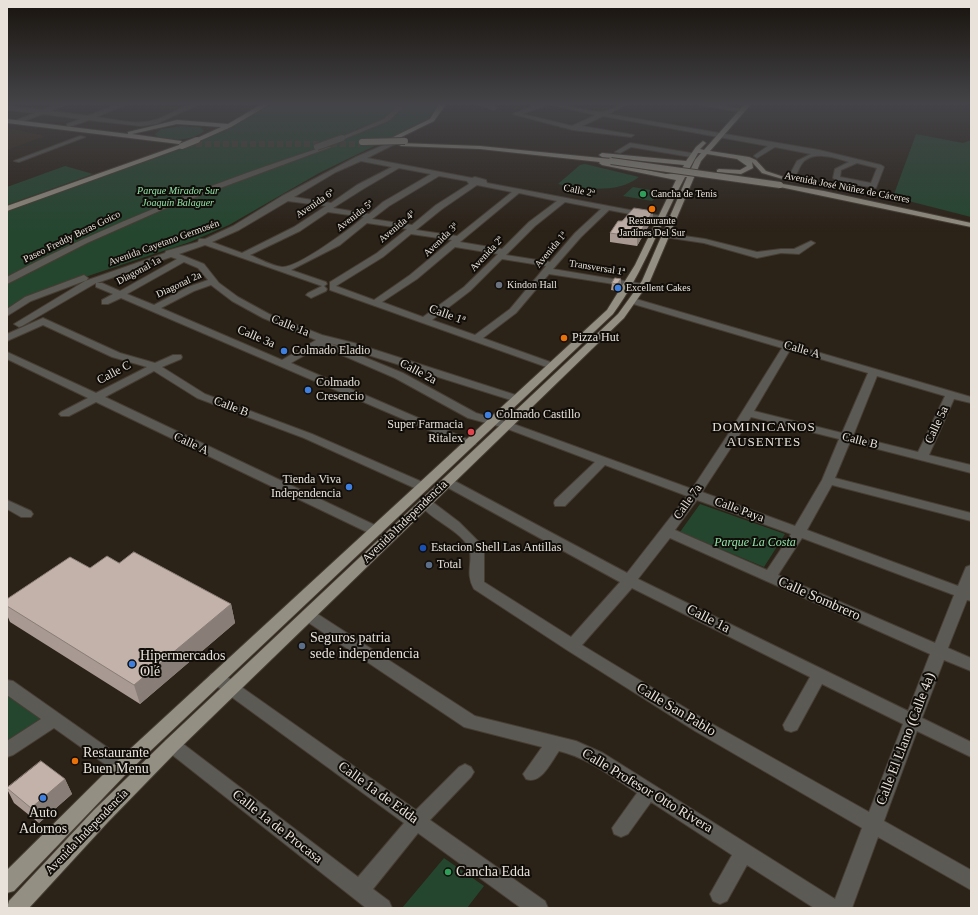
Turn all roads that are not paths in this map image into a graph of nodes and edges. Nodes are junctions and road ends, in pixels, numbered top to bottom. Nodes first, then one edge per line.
1 (55, 147) edge
2 (174, 147) tunnel mouth
3 (318, 147) edge
4 (329, 147) edge
5 (386, 147) edge
6 (479, 147) edge
7 (627, 147) edge
8 (641, 147) edge
9 (705, 147) edge
10 (771, 147) edge
11 (777, 147) edge
12 (656, 149) junction
13 (545, 151) junction
14 (618, 152) dead end
15 (819, 152) junction
16 (647, 156) dead end
17 (756, 156) dead end
18 (357, 158) junction
19 (612, 160) junction
20 (856, 161) junction
21 (16, 162) dead end
22 (649, 164) junction
23 (689, 165) junction
24 (398, 166) junction
25 (437, 174) junction
26 (792, 176) dead end
27 (472, 182) junction
28 (781, 183) junction
29 (519, 190) junction
30 (838, 194) junction
31 (285, 198) junction
32 (564, 199) junction
33 (329, 207) junction
34 (608, 207) junction
35 (7, 209) edge
36 (368, 218) junction
37 (667, 219) junction
38 (971, 222) edge
39 (971, 225) edge
40 (412, 230) junction
41 (666, 235) junction
42 (201, 240) junction
43 (456, 242) junction
44 (811, 243) dead end
45 (169, 253) junction
46 (501, 254) junction
47 (242, 256) junction
48 (183, 259) junction
49 (550, 268) junction
50 (283, 270) junction
51 (7, 275) edge
52 (7, 281) edge
53 (212, 282) junction
54 (99, 285) dead end
55 (328, 286) junction
56 (637, 286) junction
57 (120, 294) junction
58 (311, 295) dead end
59 (633, 301) junction
60 (105, 302) dead end
61 (375, 303) junction
62 (155, 308) junction
63 (7, 313) edge
64 (424, 321) junction
65 (7, 330) edge
66 (7, 338) edge
67 (320, 339) junction
68 (476, 339) junction
69 (788, 346) junction
70 (7, 355) edge
71 (177, 357) dead end
72 (284, 363) junction
73 (552, 366) junction
74 (154, 367) junction
75 (874, 371) junction
76 (952, 394) junction
77 (95, 398) junction
78 (518, 399) junction
79 (971, 400) edge
80 (749, 413) junction
81 (65, 414) dead end
82 (491, 424) junction
83 (507, 425) junction
84 (847, 438) junction
85 (470, 444) junction
86 (922, 457) junction
87 (604, 460) junction
88 (971, 469) edge
89 (828, 480) junction
90 (447, 482) junction
91 (695, 494) junction
92 (424, 495) junction
93 (560, 503) dead end
94 (7, 504) edge
95 (26, 514) dead end
96 (971, 517) edge
97 (390, 518) junction
98 (403, 524) junction
99 (376, 531) junction
100 (667, 532) junction
101 (799, 532) junction
102 (971, 570) edge
103 (331, 573) junction
104 (769, 578) junction
105 (345, 580) junction
106 (630, 581) junction
107 (967, 595) edge
108 (308, 615) junction
109 (572, 646) junction
110 (939, 652) junction
111 (971, 665) edge
112 (819, 675) junction
113 (224, 684) junction
114 (7, 686) edge
115 (54, 719) junction
116 (912, 721) junction
117 (791, 725) dead end
118 (555, 743) junction
119 (172, 745) junction
120 (7, 750) edge
121 (971, 750) edge
122 (122, 767) junction
123 (465, 772) dead end
124 (532, 774) dead end
125 (649, 791) junction
126 (417, 821) junction
127 (873, 824) junction
128 (622, 828) dead end
129 (744, 852) junction
130 (971, 881) edge
131 (7, 884) edge
132 (359, 891) junction
133 (720, 894) dead end
134 (16, 908) edge
135 (382, 908) edge
136 (538, 908) edge
137 (832, 908) edge
138 (842, 908) edge

1 - 21 street
2 - 35 main road
3 - 51 street, Paseo Freddy Beras Goico, bridge
4 - 52 street, Paseo Freddy Beras Goico
5 - 18 street, Avenida Cayetano Germosén
6 - 13 main road, Avenida José Núñez de Cáceres
7 - 14 street
8 - 12 street
9 - 23 main road, Avenida Independencia
10 - 17 street
11 - 15 street
12 - 16 street
12 - 23 street
13 - 19 main road, Avenida José Núñez de Cáceres
13 - 23 main road
13 - 23 main road
15 - 20 street
15 - 26 street
18 - 24 street
18 - 31 street, Avenida Cayetano Germosén
19 - 22 main road, Avenida José Núñez de Cáceres, bridge
19 - 28 main road, Avenida José Núñez de Cáceres, bridge
20 - 20 street
22 - 23 main road, bridge
22 - 28 main road, Avenida José Núñez de Cáceres, bridge
23 - 30 main road
23 - 30 main road
23 - 37 main road, Avenida Independencia
24 - 25 street
24 - 33 street, Avenida 6ª
25 - 27 street
25 - 36 street, Avenida 5ª
27 - 29 street, Calle 2ª
27 - 40 street, Avenida 4ª
28 - 30 main road, Avenida José Núñez de Cáceres
29 - 32 street, Calle 2ª
29 - 43 street, Avenida 3ª
30 - 38 main road, Avenida José Núñez de Cáceres
30 - 39 main road, Avenida José Núñez de Cáceres
31 - 33 street, Transversal 1ª
31 - 42 street, Avenida Cayetano Germosén
32 - 34 street, Calle 2ª
32 - 46 street, Avenida 2ª
33 - 36 street, Transversal 1ª
33 - 47 street, Avenida 6ª
34 - 37 street, Calle 2ª
34 - 49 street, Avenida 1ª
36 - 40 street, Transversal 1ª
36 - 50 street, Avenida 5ª
37 - 41 main road, Avenida Independencia
37 - 56 main road, Avenida Independencia
40 - 43 street, Transversal 1ª
40 - 55 street, Avenida 4ª
41 - 44 street
41 - 56 main road, Avenida Independencia
42 - 45 street, Avenida Cayetano Germosén
42 - 47 street, Calle 1ª
42 - 63 street, Avenida Cayetano Germosén
43 - 46 street, Transversal 1ª
43 - 61 street, Avenida 3ª
45 - 48 street, Calle 1a
45 - 65 street, Avenida Cayetano Germosén
46 - 49 street, Transversal 1ª
46 - 64 street, Avenida 2ª
47 - 50 street, Calle 1ª
48 - 53 street, Calle 1a
48 - 57 street, Diagonal 1a
49 - 56 street, Transversal 1ª
49 - 68 street, Avenida 1ª
50 - 55 street, Calle 1ª
53 - 62 street, Diagonal 2a
53 - 67 street, Calle 1a
54 - 57 street, Calle 3a
55 - 58 street, Avenida 4ª
55 - 61 street, Calle 1ª
56 - 59 main road, Avenida Independencia
56 - 73 main road, Avenida Independencia
57 - 60 street, Diagonal 1a
57 - 62 street, Calle 3a
59 - 69 street, Calle A
59 - 83 main road, Avenida Independencia
61 - 64 street, Calle 1ª
62 - 72 street, Calle 3a
64 - 68 street, Calle 1ª
66 - 74 street, Calle B
67 - 72 street
67 - 78 street, Calle 1a
67 - 82 street, Calle 2a
68 - 73 street, Calle 1ª
69 - 75 street, Calle A
69 - 80 street, Calle 7a
70 - 77 street, Calle A
71 - 74 street, Calle C
72 - 85 street, Calle 3a
73 - 78 main road, Avenida Independencia
74 - 77 street, Calle C
74 - 92 street, Calle B
75 - 76 street, Calle A
75 - 84 street
76 - 79 street, Calle A
76 - 86 street, Calle 5a
77 - 81 street, Calle C
77 - 99 street, Calle A
78 - 82 main road, Avenida Independencia
80 - 84 street, Calle B
80 - 91 street, Calle 7a
82 - 83 street, Calle 2a
82 - 85 main road, Avenida Independencia
83 - 87 street, Calle Paya
83 - 90 main road, Avenida Independencia
84 - 86 street, Calle B
84 - 89 street
85 - 92 main road, Avenida Independencia
86 - 88 street, Calle B
87 - 91 street, Calle Paya
87 - 93 street
89 - 96 street
89 - 101 street
90 - 92 main road, Avenida Independencia
90 - 106 street, Calle 1a
91 - 100 street, Calle 7a
91 - 101 street, Calle Paya
92 - 97 main road, Avenida Independencia
92 - 98 main road, Avenida Independencia
92 - 109 street, Calle San Pablo
94 - 95 street
97 - 98 main road
97 - 99 main road, Avenida Independencia
98 - 105 main road, Avenida Independencia
99 - 103 main road, Avenida Independencia
100 - 104 street, Calle Sombrero
100 - 106 street, Calle 7a
101 - 104 street
101 - 107 street, Calle Paya
102 - 107 street, Calle El Llano (Calle 4a)
103 - 105 main road
103 - 113 main road, Avenida Independencia
104 - 110 street, Calle Sombrero
105 - 108 main road, Avenida Independencia
106 - 109 street, Calle 7a
106 - 112 street, Calle 1a
107 - 110 street, Calle El Llano (Calle 4a)
108 - 113 main road, Avenida Independencia
108 - 118 street, Calle Profesor Otto Rivera
109 - 127 street, Calle San Pablo
110 - 111 street, Calle Sombrero
110 - 116 street, Calle El Llano (Calle 4a)
112 - 116 street, Calle 1a
112 - 117 street
113 - 119 main road, Avenida Independencia
113 - 122 main road, Avenida Independencia
113 - 126 street, Calle 1a de Edda
114 - 115 street
115 - 120 street
115 - 122 street
116 - 121 street, Calle 1a
116 - 127 street, Calle El Llano (Calle 4a)
118 - 124 street
118 - 125 street, Calle Profesor Otto Rivera
119 - 132 street, Calle 1a de Procasa
119 - 134 main road, Avenida Independencia
122 - 131 main road, Avenida Independencia
123 - 126 street
125 - 128 street
125 - 129 street, Calle Profesor Otto Rivera
126 - 132 street
126 - 136 street, Calle 1a de Edda
127 - 130 street, Calle San Pablo
127 - 138 street, Calle El Llano (Calle 4a)
129 - 133 street
129 - 137 street, Calle Profesor Otto Rivera
132 - 135 street, Calle 1a de Procasa

